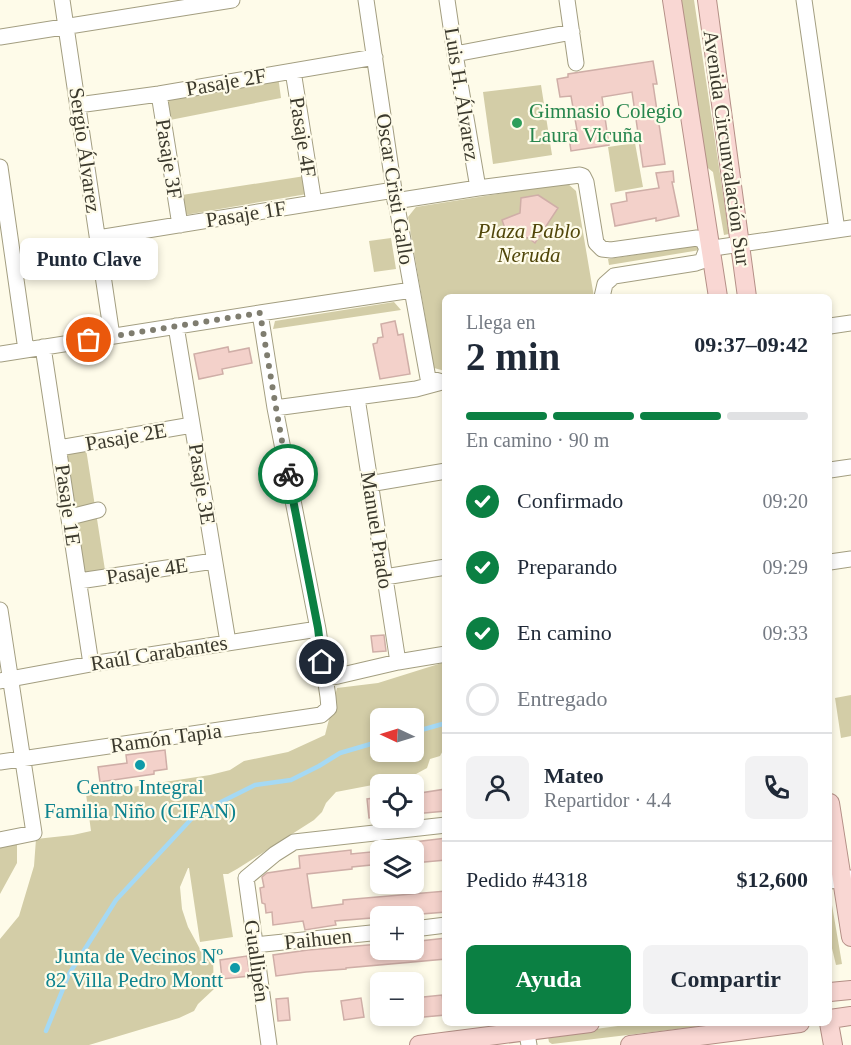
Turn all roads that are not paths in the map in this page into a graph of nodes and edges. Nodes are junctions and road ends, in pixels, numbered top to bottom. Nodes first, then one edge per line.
1 (63, 0) edge
2 (231, 0) edge
3 (366, 0) edge
4 (447, 0) edge
5 (567, 0) edge
6 (672, 0) edge
7 (706, 0) edge
8 (804, 0) edge
9 (145, 7) edge
10 (66, 26) junction
11 (572, 32) junction
12 (0, 36) edge
13 (455, 54) junction
14 (375, 57) junction
15 (576, 63) dead end
16 (293, 71) junction
17 (159, 94) junction
18 (78, 105) junction
19 (0, 167) edge
20 (478, 188) junction
21 (395, 196) junction
22 (314, 203) junction
23 (180, 225) junction
24 (844, 229) edge
25 (98, 238) junction
26 (740, 244) junction
27 (709, 249) junction
28 (6, 254) edge
29 (412, 290) junction
30 (603, 294) edge
31 (717, 294) edge
32 (747, 294) edge
33 (260, 313) junction
34 (851, 322) edge
35 (176, 326) junction
36 (832, 326) edge
37 (112, 336) junction
38 (43, 347) junction
39 (26, 350) junction
40 (0, 354) edge
41 (439, 380) edge
42 (357, 398) junction
43 (276, 408) junction
44 (192, 425) junction
45 (59, 448) junction
46 (851, 467) edge
47 (832, 470) edge
48 (442, 472) edge
49 (369, 484) junction
50 (98, 510) dead end
51 (70, 517) junction
52 (851, 559) edge
53 (214, 561) junction
54 (832, 562) edge
55 (442, 568) edge
56 (385, 577) junction
57 (79, 581) junction
58 (0, 610) edge
59 (318, 628) junction
60 (228, 642) junction
61 (442, 655) edge
62 (398, 662) junction
63 (92, 664) junction
64 (325, 678) junction
65 (5, 680) edge
66 (23, 759) junction
67 (0, 762) edge
68 (832, 817) edge
69 (442, 825) edge
70 (0, 840) edge
71 (841, 880) edge
72 (442, 926) edge
73 (424, 928) edge
74 (370, 933) edge
75 (851, 937) edge
76 (254, 945) junction
77 (851, 990) edge
78 (832, 992) edge
79 (851, 1016) edge
80 (832, 1020) edge
81 (571, 1026) edge
82 (777, 1026) edge
83 (830, 1026) edge
84 (526, 1033) edge
85 (269, 1045) edge
86 (419, 1045) edge
87 (630, 1045) edge
88 (833, 1045) edge

1 - 10 street, Sergio Álvarez
2 - 9 street
3 - 14 street, Oscar Cristi Gallo
4 - 13 street, Luis H. Álvarez
5 - 11 street
6 - 27 main road, Avenida Circunvalación Sur
7 - 26 main road, Avenida Circunvalación Sur
8 - 24 street
9 - 10 street
10 - 12 street
10 - 18 street, Sergio Álvarez
11 - 13 street
11 - 15 street
13 - 20 street, Luis H. Álvarez
14 - 16 street, Pasaje 2F
14 - 21 street, Oscar Cristi Gallo
16 - 17 street, Pasaje 2F
16 - 22 street, Pasaje 4F
17 - 18 street, Pasaje 2F
17 - 23 street, Pasaje 3F
18 - 25 street, Sergio Álvarez
19 - 28 street
20 - 21 street, Pasaje 1F
20 - 27 street, Pasaje 1F
21 - 22 street, Pasaje 1F
21 - 29 street, Oscar Cristi Gallo
22 - 23 street, Pasaje 1F
23 - 25 street, Pasaje 1F
24 - 26 street
25 - 37 street, Sergio Álvarez
26 - 27 street
26 - 32 main road, Avenida Circunvalación Sur
27 - 30 street
27 - 31 main road, Avenida Circunvalación Sur
28 - 39 street
29 - 33 street
29 - 41 street, Oscar Cristi Gallo
33 - 35 street
33 - 43 street
34 - 36 street
35 - 37 street
35 - 44 street, Pasaje 3E
37 - 38 street
38 - 39 street
38 - 45 street, Pasaje 1E
39 - 40 street
41 - 42 street
42 - 43 street
42 - 49 street, Manuel Prado
43 - 59 street
44 - 45 street, Pasaje 2E
44 - 53 street, Pasaje 3E
45 - 51 street, Pasaje 1E
46 - 47 street
48 - 49 street
49 - 56 street, Manuel Prado
50 - 51 street
51 - 57 street, Pasaje 1E
52 - 54 street
53 - 57 street, Pasaje 4E
53 - 60 street, Pasaje 3E
55 - 56 street
56 - 62 street, Manuel Prado
57 - 63 street, Pasaje 1E
58 - 65 street
59 - 60 street, Raúl Carabantes
59 - 64 street
60 - 63 street, Raúl Carabantes
61 - 62 street
62 - 64 street
63 - 65 street, Raúl Carabantes
64 - 66 street, Ramón Tapia
65 - 66 street
66 - 67 street, Ramón Tapia
66 - 70 street
68 - 71 main road
69 - 76 street, Guallipén
71 - 75 main road
72 - 73 street
74 - 76 street, Paihuen
76 - 85 street, Guallipén
77 - 78 main road
79 - 80 main road
81 - 84 main road
82 - 87 main road
83 - 88 main road
84 - 86 main road

